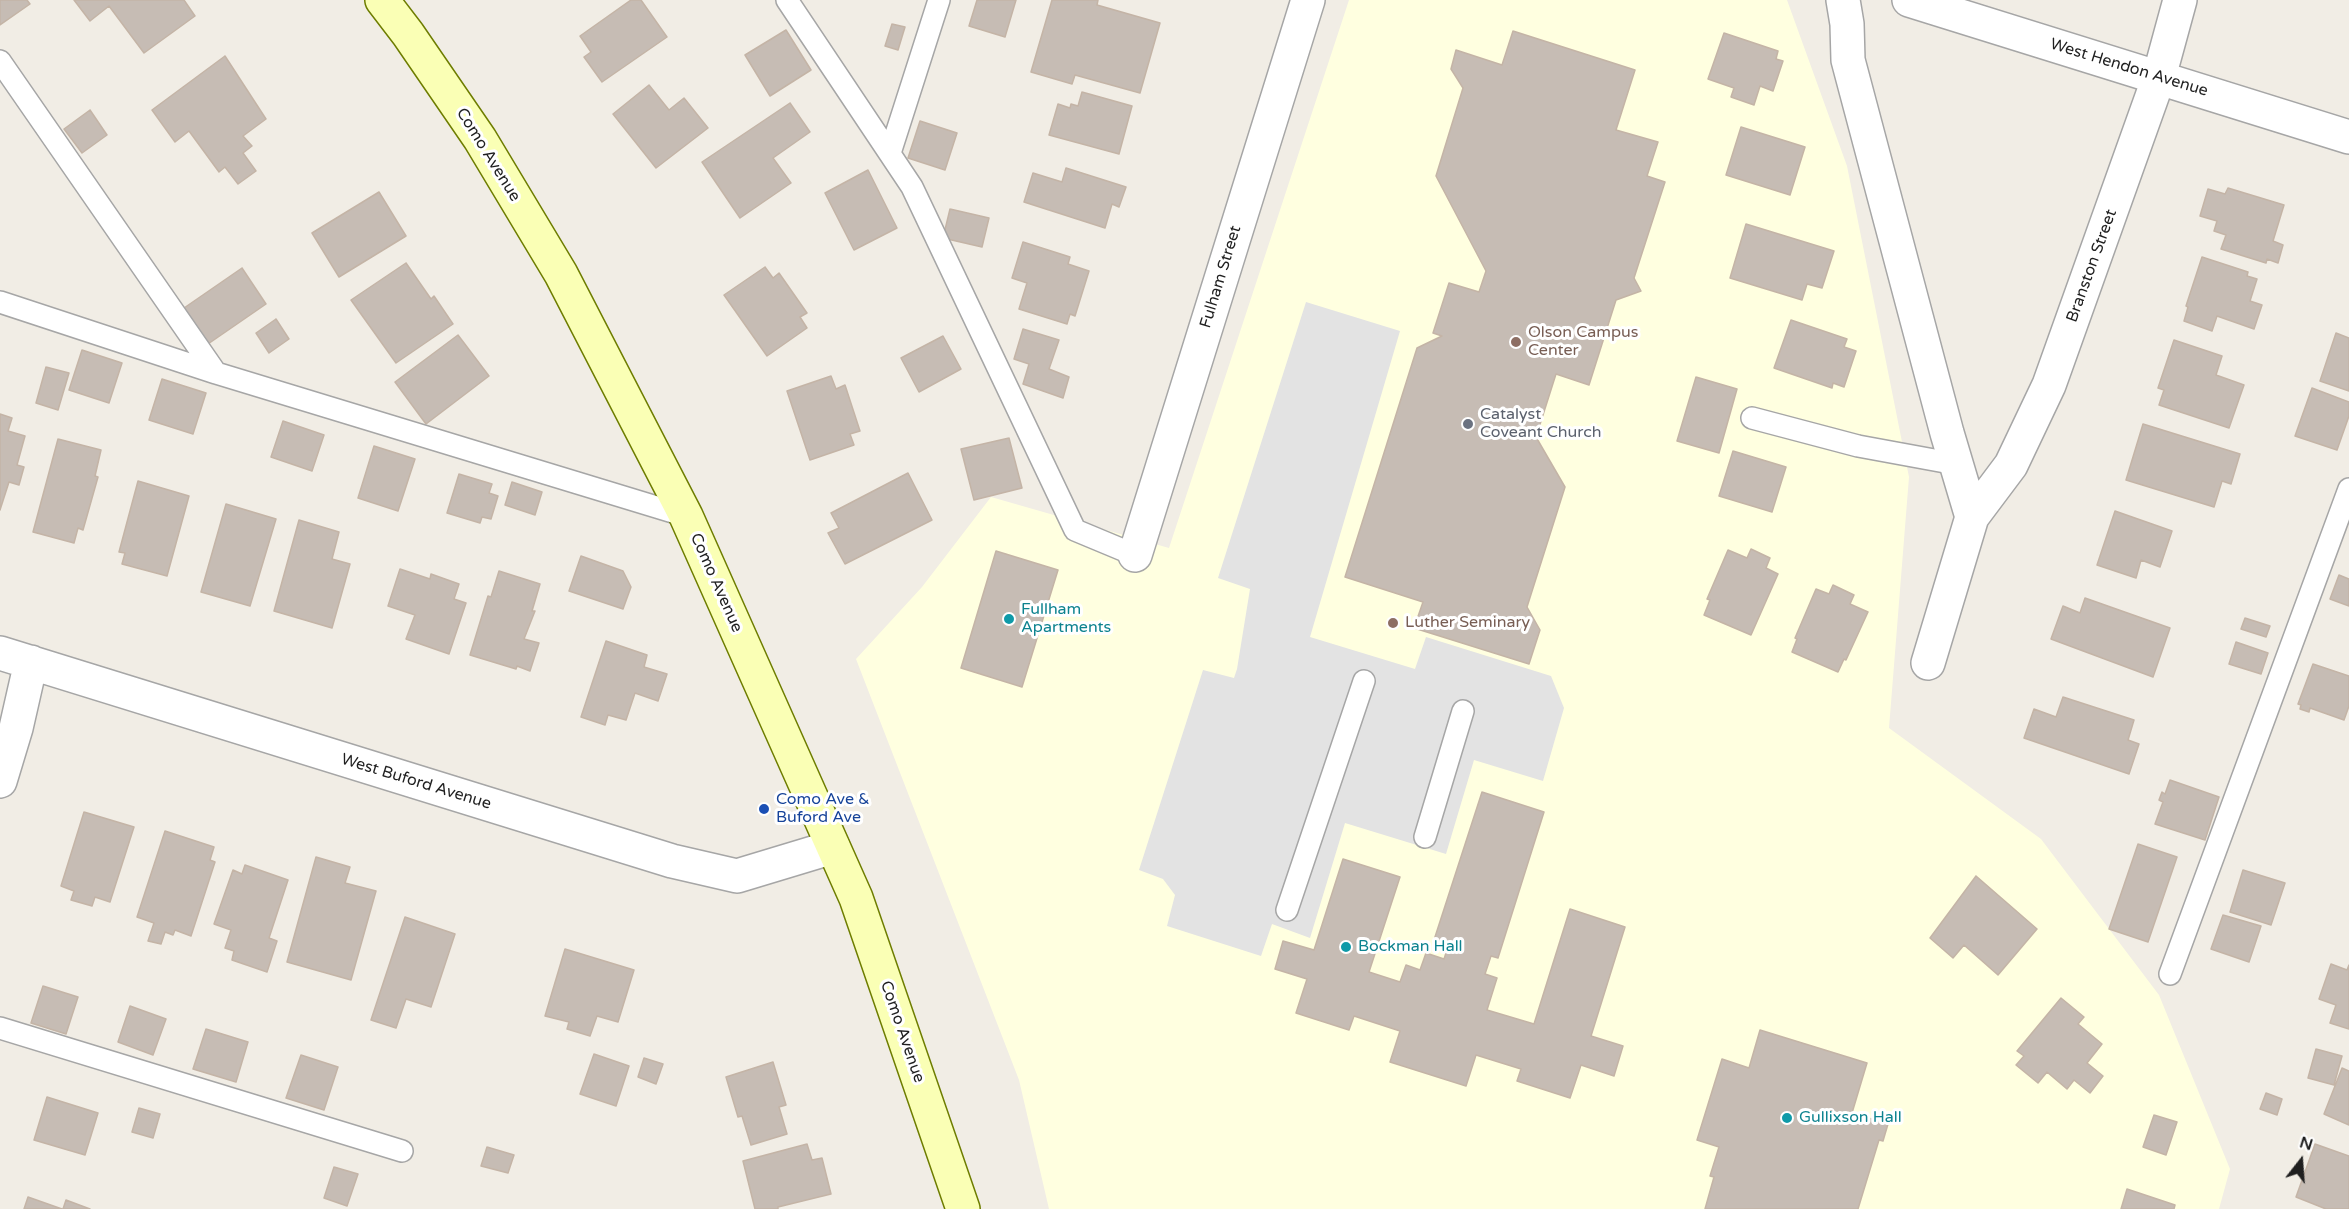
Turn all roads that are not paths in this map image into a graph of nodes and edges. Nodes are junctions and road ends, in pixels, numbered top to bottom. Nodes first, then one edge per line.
1 (382, 0) edge
2 (787, 0) edge
3 (939, 0) edge
4 (1308, 0) edge
5 (1843, 0) edge
6 (1909, 0) edge
7 (2180, 0) edge
8 (0, 61) edge
9 (2159, 77) junction
10 (2349, 137) edge
11 (890, 153) junction
12 (0, 302) edge
13 (216, 374) junction
14 (1752, 418) dead end
15 (1956, 464) junction
16 (2349, 489) edge
17 (686, 516) junction
18 (1972, 517) junction
19 (1135, 555) joint
20 (0, 653) edge
21 (31, 662) junction
22 (1928, 663) dead end
23 (1364, 681) dead end
24 (1463, 711) dead end
25 (0, 781) edge
26 (1425, 837) dead end
27 (833, 847) junction
28 (1287, 910) dead end
29 (2170, 974) dead end
30 (0, 1028) edge
31 (402, 1150) dead end
32 (963, 1209) edge

1 - 17 main road, Como Avenue
2 - 11 lane
3 - 11 lane
4 - 19 street, Fulham Street
5 - 15 street
6 - 9 street, West Hendon Avenue
7 - 9 street, Branston Street
8 - 13 lane
9 - 10 street, West Hendon Avenue
9 - 18 street, Branston Street
11 - 19 lane
12 - 13 lane
13 - 17 lane
14 - 15 lane
15 - 18 street
16 - 29 lane
17 - 27 main road, Como Avenue
18 - 22 street, Branston Street
20 - 21 street, West Buford Avenue
21 - 25 street
21 - 27 street, West Buford Avenue
23 - 28 lane
24 - 26 lane
27 - 32 main road, Como Avenue
30 - 31 lane

